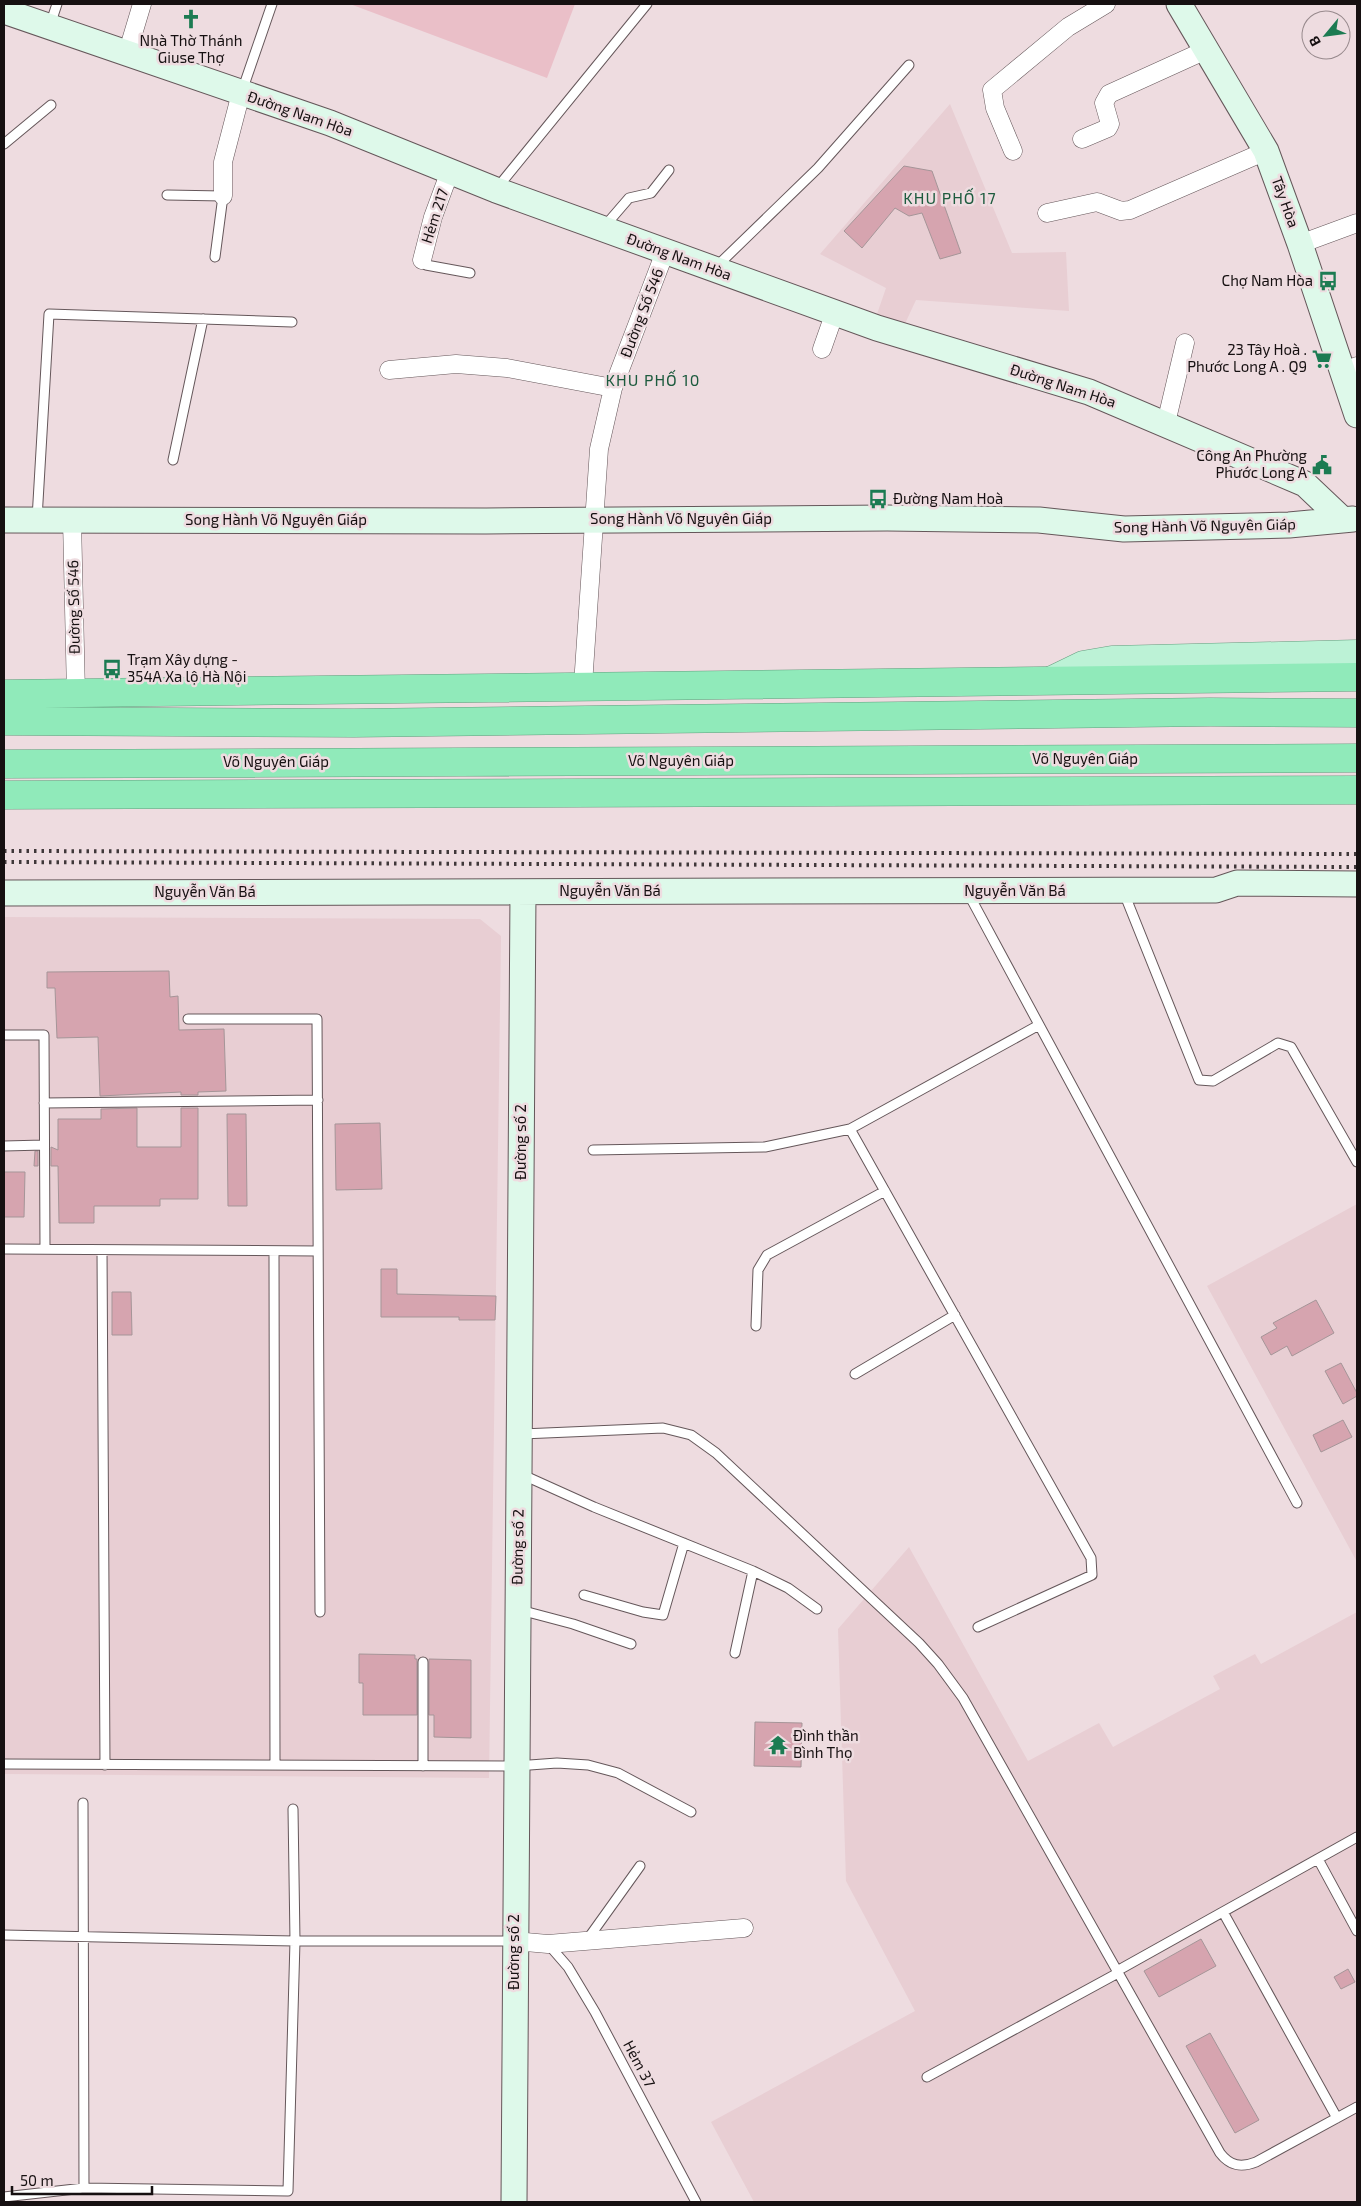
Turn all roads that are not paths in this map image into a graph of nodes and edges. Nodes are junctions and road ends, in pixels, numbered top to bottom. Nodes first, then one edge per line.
1 (57, 4) edge
2 (142, 4) edge
3 (272, 4) edge
4 (647, 4) edge
5 (1106, 4) edge
6 (1185, 5) edge
7 (4, 11) edge
8 (49, 28) junction
9 (1206, 50) junction
10 (127, 54) junction
11 (909, 65) dead end
12 (241, 93) junction
13 (51, 105) dead end
14 (1082, 139) dead end
15 (4, 144) edge
16 (1013, 151) dead end
17 (1266, 151) junction
18 (669, 170) dead end
19 (450, 171) junction
20 (496, 190) junction
21 (167, 195) dead end
22 (222, 196) junction
23 (1047, 213) dead end
24 (1357, 223) edge
25 (602, 229) junction
26 (1300, 244) junction
27 (665, 252) junction
28 (215, 257) dead end
29 (422, 260) joint
30 (714, 269) junction
31 (470, 273) dead end
32 (835, 312) junction
33 (203, 319) junction
34 (292, 322) dead end
35 (1185, 343) dead end
36 (822, 349) dead end
37 (1350, 369) edge
38 (389, 370) dead end
39 (613, 388) junction
40 (1357, 415) edge
41 (1166, 423) junction
42 (173, 460) dead end
43 (4, 520) edge
44 (37, 520) junction
45 (72, 520) junction
46 (594, 520) junction
47 (1350, 520) edge
48 (1357, 654) edge
49 (1357, 677) edge
50 (1201, 679) junction
51 (1052, 680) junction
52 (583, 685) junction
53 (4, 694) edge
54 (76, 694) junction
55 (1355, 710) edge
56 (1264, 712) junction
57 (4, 721) edge
58 (1357, 758) edge
59 (4, 764) edge
60 (1357, 790) edge
61 (4, 795) edge
62 (1357, 884) edge
63 (1123, 890) junction
64 (1216, 890) junction
65 (967, 891) junction
66 (523, 892) junction
67 (4, 893) edge
68 (1357, 901) edge
69 (188, 1019) dead end
70 (1039, 1026) junction
71 (4, 1035) edge
72 (318, 1100) junction
73 (44, 1103) junction
74 (850, 1129) junction
75 (44, 1145) junction
76 (4, 1146) edge
77 (593, 1150) dead end
78 (1357, 1162) edge
79 (885, 1190) junction
80 (4, 1249) edge
81 (45, 1249) junction
82 (102, 1250) junction
83 (274, 1251) junction
84 (318, 1251) junction
85 (955, 1315) junction
86 (756, 1326) dead end
87 (855, 1374) dead end
88 (519, 1434) junction
89 (519, 1471) junction
90 (1297, 1503) dead end
91 (684, 1543) junction
92 (753, 1571) junction
93 (584, 1595) dead end
94 (518, 1609) junction
95 (817, 1609) dead end
96 (320, 1612) dead end
97 (978, 1627) dead end
98 (631, 1644) dead end
99 (735, 1653) dead end
100 (423, 1662) dead end
101 (4, 1764) edge
102 (105, 1765) junction
103 (275, 1765) junction
104 (423, 1766) junction
105 (516, 1766) junction
106 (83, 1803) dead end
107 (293, 1810) dead end
108 (692, 1812) dead end
109 (1357, 1837) edge
110 (1318, 1859) junction
111 (640, 1866) dead end
112 (1223, 1912) junction
113 (744, 1928) dead end
114 (1357, 1931) edge
115 (4, 1935) edge
116 (83, 1937) junction
117 (514, 1940) junction
118 (587, 1940) junction
119 (295, 1941) junction
120 (548, 1944) junction
121 (1118, 1972) junction
122 (927, 2077) dead end
123 (1357, 2107) edge
124 (1337, 2118) junction
125 (84, 2188) junction
126 (4, 2197) edge
127 (514, 2202) edge
128 (696, 2202) edge

1 - 8 lane
2 - 10 street
3 - 12 lane
4 - 20 lane
5 - 16 street
6 - 9 main road, Tây Hòa
7 - 8 main road, Đường Nam Hòa
8 - 10 main road, Đường Nam Hòa
9 - 14 street
9 - 17 main road, Tây Hòa
10 - 12 main road, Đường Nam Hòa
11 - 30 lane
12 - 19 main road, Đường Nam Hòa
12 - 22 street
13 - 15 lane
17 - 23 street
17 - 26 main road, Tây Hòa
18 - 25 lane
19 - 20 main road, Đường Nam Hòa
19 - 29 street, Hẻm 217
20 - 25 main road, Đường Nam Hòa
21 - 22 lane
22 - 28 lane
24 - 26 street
25 - 27 main road, Đường Nam Hòa
26 - 37 main road, Tây Hòa
27 - 30 main road, Đường Nam Hòa
27 - 39 street, Đường Số 546
29 - 31 lane
30 - 32 main road, Đường Nam Hòa
32 - 36 street
32 - 41 main road, Đường Nam Hòa
33 - 34 lane
33 - 42 lane
33 - 44 lane
35 - 41 street
37 - 40 main road, Tây Hòa
38 - 39 street
39 - 46 street, Đường Số 546
41 - 47 main road, Đường Nam Hòa
43 - 44 main road, Song Hành Võ Nguyên Giáp
44 - 45 main road, Song Hành Võ Nguyên Giáp
45 - 46 main road, Song Hành Võ Nguyên Giáp
45 - 54 street, Đường Số 546
46 - 47 main road, Song Hành Võ Nguyên Giáp
46 - 52 street, Đường Số 546
48 - 51 main road
49 - 50 highway
50 - 51 highway
50 - 56 highway
51 - 52 highway
52 - 54 highway
53 - 54 highway
55 - 56 highway
56 - 57 highway
58 - 59 highway, Võ Nguyên Giáp
60 - 61 highway, Võ Nguyên Giáp
62 - 64 main road, Nguyễn Văn Bá
63 - 64 main road, Nguyễn Văn Bá
63 - 65 main road, Nguyễn Văn Bá
63 - 78 lane
64 - 68 main road, Nguyễn Văn Bá
65 - 66 main road, Nguyễn Văn Bá
65 - 70 lane
66 - 67 main road, Nguyễn Văn Bá
66 - 88 main road, Đường số 2
69 - 72 lane
70 - 74 lane
70 - 90 lane
71 - 73 lane
72 - 73 lane
72 - 84 lane
73 - 75 lane
74 - 77 lane
74 - 79 lane
75 - 76 lane
75 - 81 lane
79 - 85 lane
79 - 86 lane
80 - 81 lane
81 - 82 lane
82 - 83 lane
82 - 102 lane
83 - 84 lane
83 - 103 lane
84 - 96 lane
85 - 87 lane
85 - 97 lane
88 - 89 main road, Đường số 2
88 - 121 lane
89 - 91 lane
89 - 94 main road, Đường số 2
91 - 92 lane
91 - 93 lane
92 - 95 lane
92 - 99 lane
94 - 98 lane
94 - 105 main road, Đường số 2
100 - 104 lane
101 - 102 lane
102 - 103 lane
103 - 104 lane
104 - 105 lane
105 - 108 lane
105 - 117 main road, Đường số 2
106 - 116 lane
107 - 119 lane
109 - 110 lane
110 - 112 lane
110 - 114 lane
111 - 118 lane
112 - 121 lane
112 - 124 lane
113 - 118 street
115 - 116 lane
116 - 119 lane
116 - 125 lane
117 - 119 lane
117 - 120 street
117 - 127 main road, Đường số 2
118 - 120 street
119 - 125 lane
120 - 128 lane, Hẻm 37
121 - 122 lane
121 - 124 lane
123 - 124 lane
125 - 126 lane

